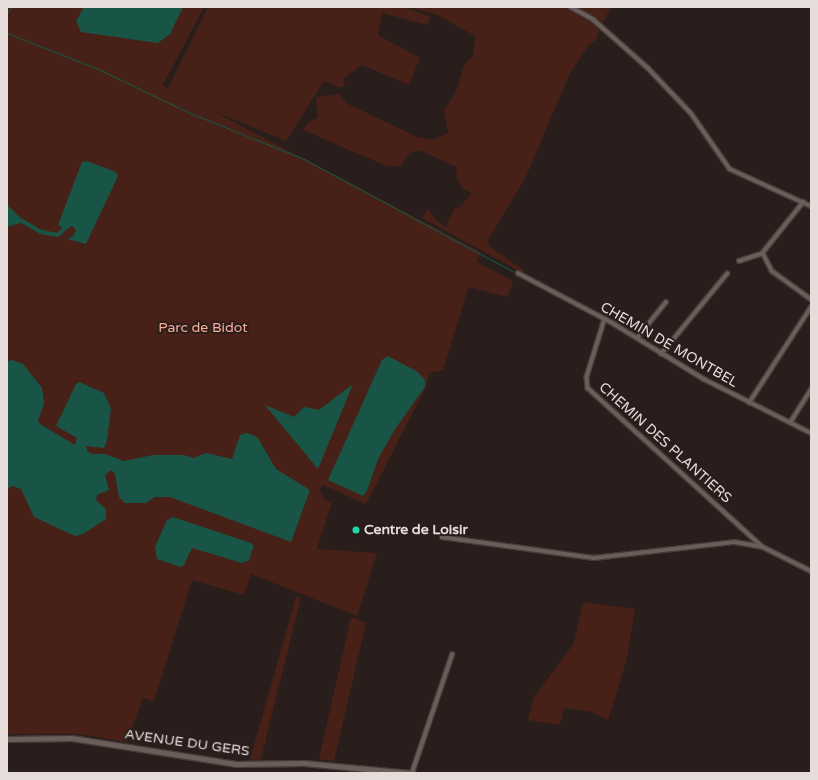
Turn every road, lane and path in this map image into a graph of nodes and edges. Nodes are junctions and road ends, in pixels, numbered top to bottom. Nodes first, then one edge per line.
1 (570, 7) edge
2 (804, 202) junction
3 (811, 206) edge
4 (763, 253) junction
5 (739, 261) dead end
6 (518, 273) dead end
7 (727, 274) dead end
8 (811, 299) edge
9 (666, 302) dead end
10 (811, 307) edge
11 (605, 319) junction
12 (637, 338) junction
13 (661, 354) junction
14 (811, 389) edge
15 (749, 403) junction
16 (790, 423) junction
17 (811, 433) edge
18 (442, 537) dead end
19 (763, 547) junction
20 (811, 571) edge
21 (452, 655) dead end
22 (7, 739) edge
23 (412, 773) edge

1 - 2 street
2 - 3 street
2 - 4 street
4 - 5 street
4 - 8 street
6 - 11 street, CHEMIN DE MONTBEL
7 - 13 street
9 - 12 street
10 - 15 street
11 - 12 street, CHEMIN DE MONTBEL
11 - 19 street, CHEMIN DES PLANTIERS
12 - 13 street, CHEMIN DE MONTBEL
13 - 15 street, CHEMIN DE MONTBEL
14 - 16 street
15 - 16 street, CHEMIN DE MONTBEL
16 - 17 street, CHEMIN DE MONTBEL
18 - 19 street
19 - 20 street
21 - 23 street
22 - 23 main road, AVENUE DU GERS

